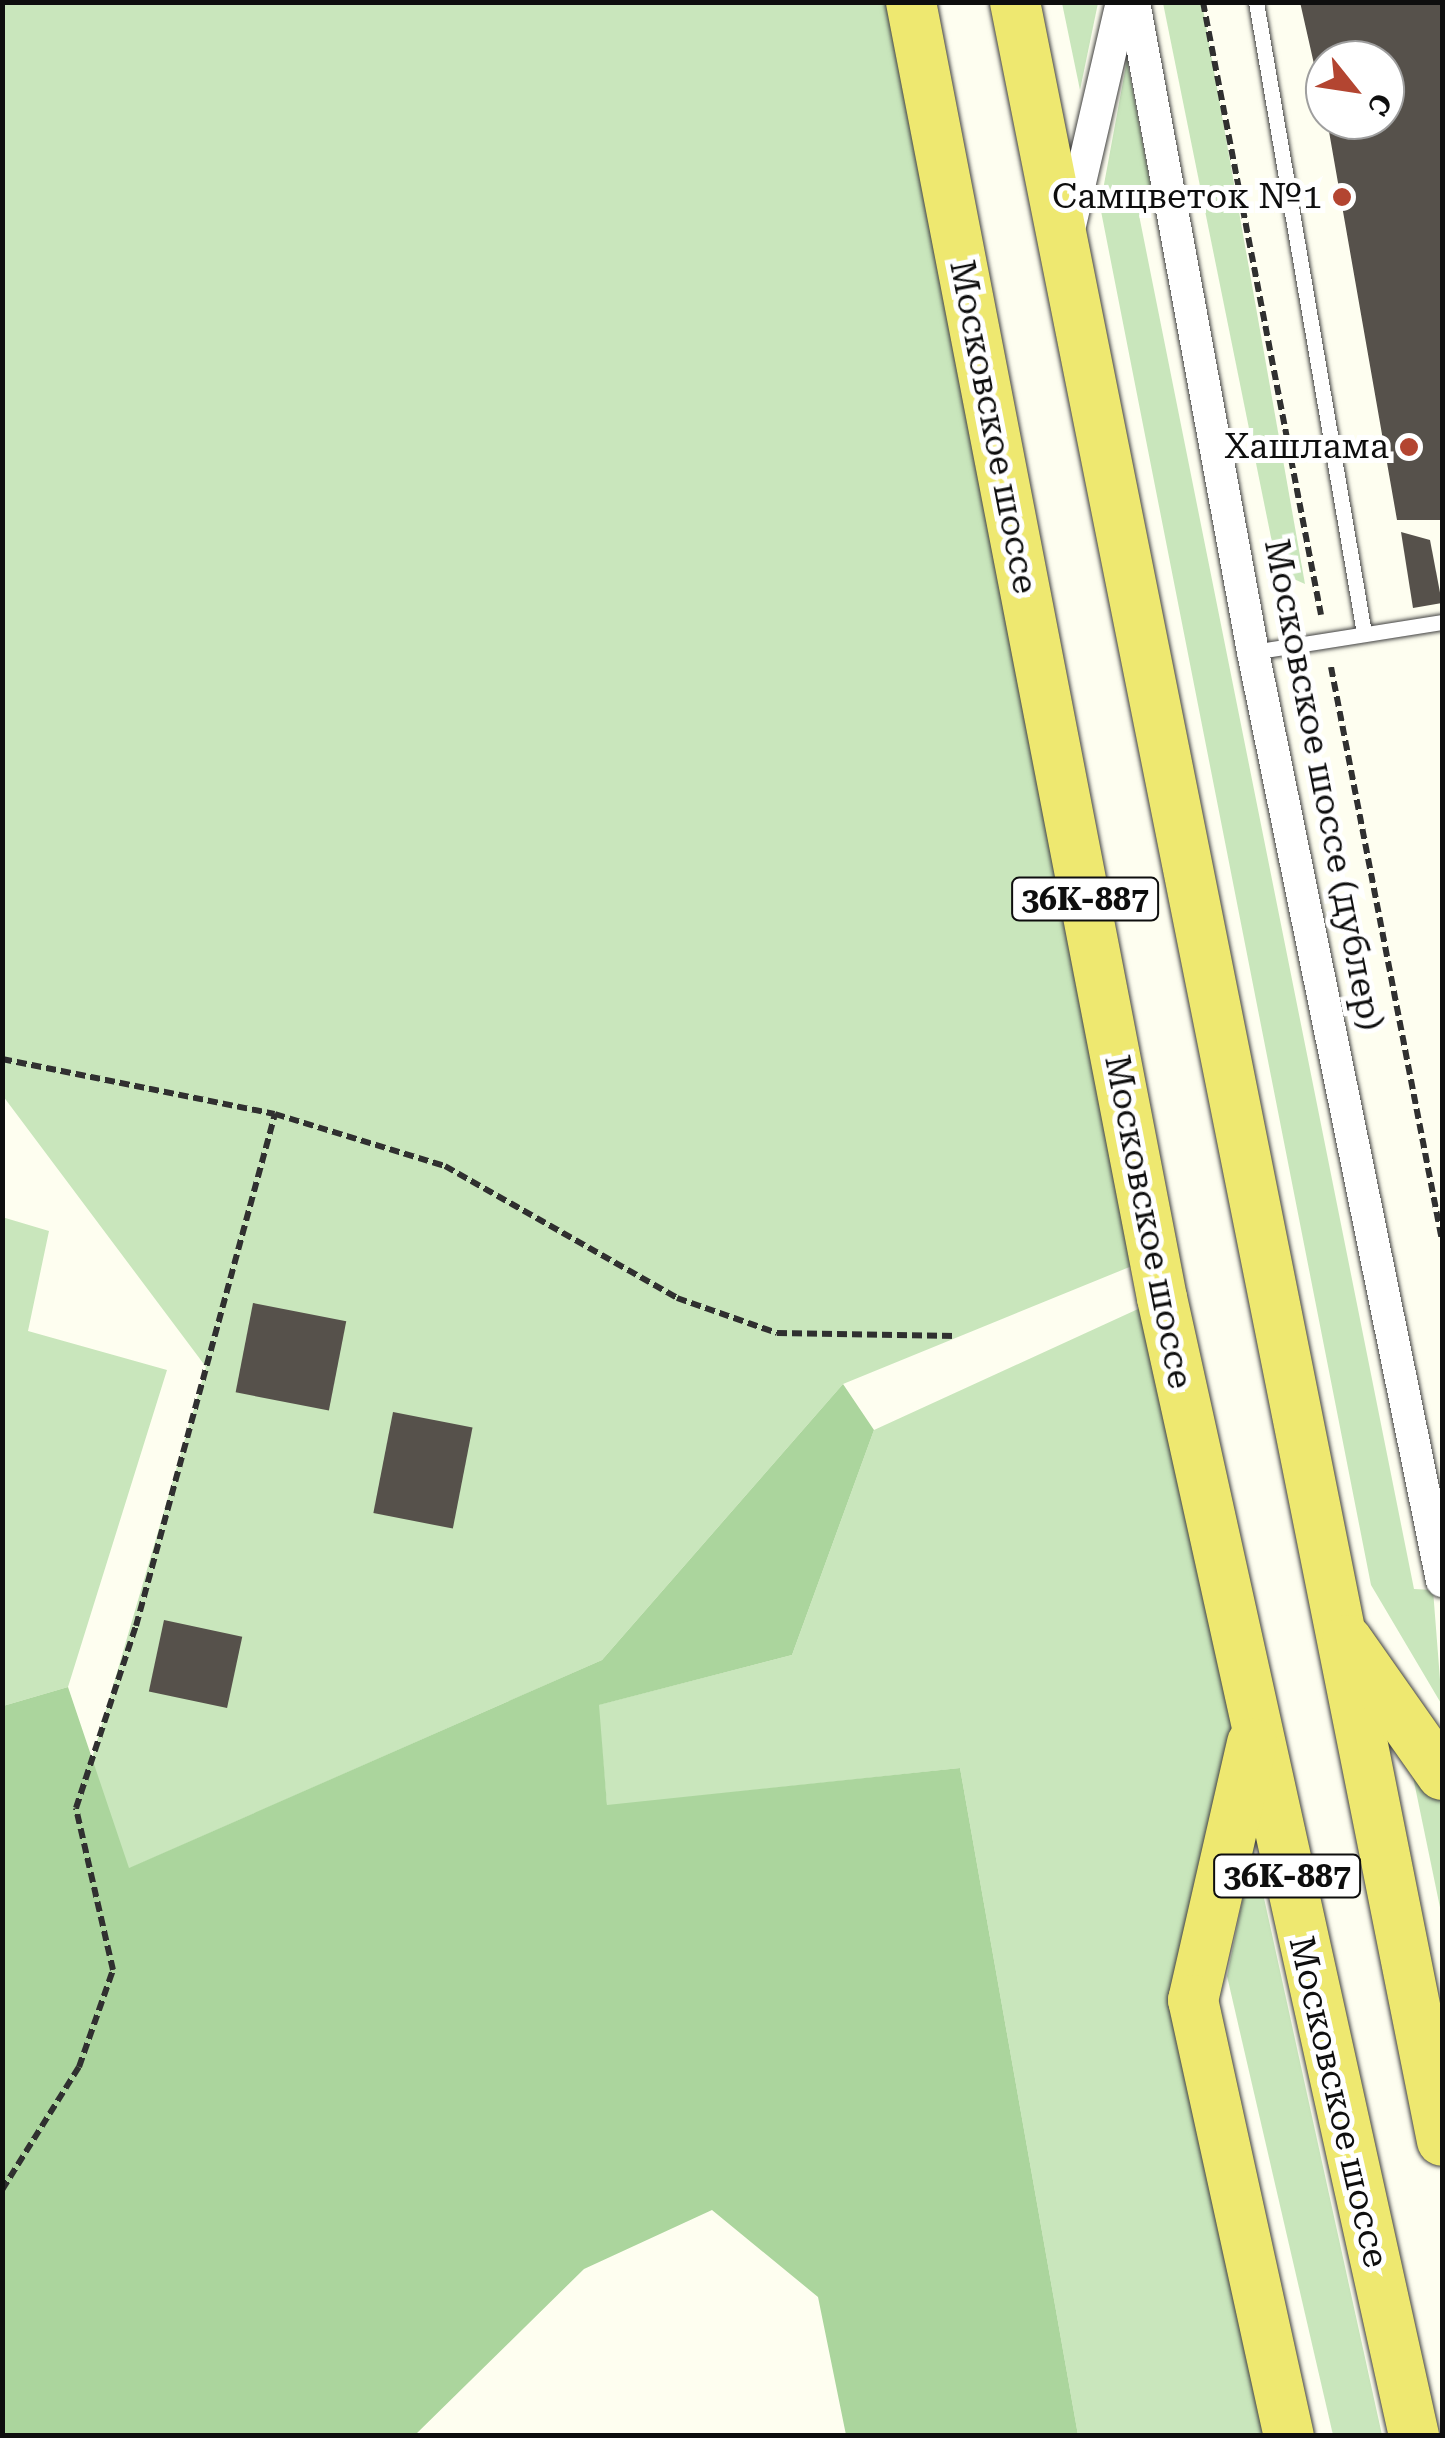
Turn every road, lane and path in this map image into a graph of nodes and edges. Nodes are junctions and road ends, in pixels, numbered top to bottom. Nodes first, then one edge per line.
1 (911, 2) edge
2 (1015, 2) edge
3 (1122, 2) edge
4 (1134, 2) edge
5 (1256, 2) edge
6 (1062, 262) junction
7 (1442, 622) edge
8 (1364, 633) junction
9 (1254, 652) junction
10 (2, 1059) edge
11 (275, 1114) junction
12 (956, 1336) dead end
13 (1442, 1581) edge
14 (1336, 1624) junction
15 (1256, 1729) junction
16 (1442, 1775) edge
17 (1442, 2141) edge
18 (2, 2190) edge
19 (1289, 2436) edge
20 (1414, 2436) edge

1 - 15 main road, Московское шоссе / 36К-887
2 - 6 main road, 36К-887
3 - 6 street
4 - 9 street, Московское шоссе (дублер)
5 - 8 lane
6 - 14 main road, 36К-887
7 - 8 lane
8 - 9 lane
9 - 13 street, Московское шоссе (дублер)
10 - 11 path
11 - 12 path
11 - 18 path
14 - 16 main road
14 - 17 main road, 36К-887
15 - 19 main road
15 - 20 main road, Московское шоссе / 36К-887

